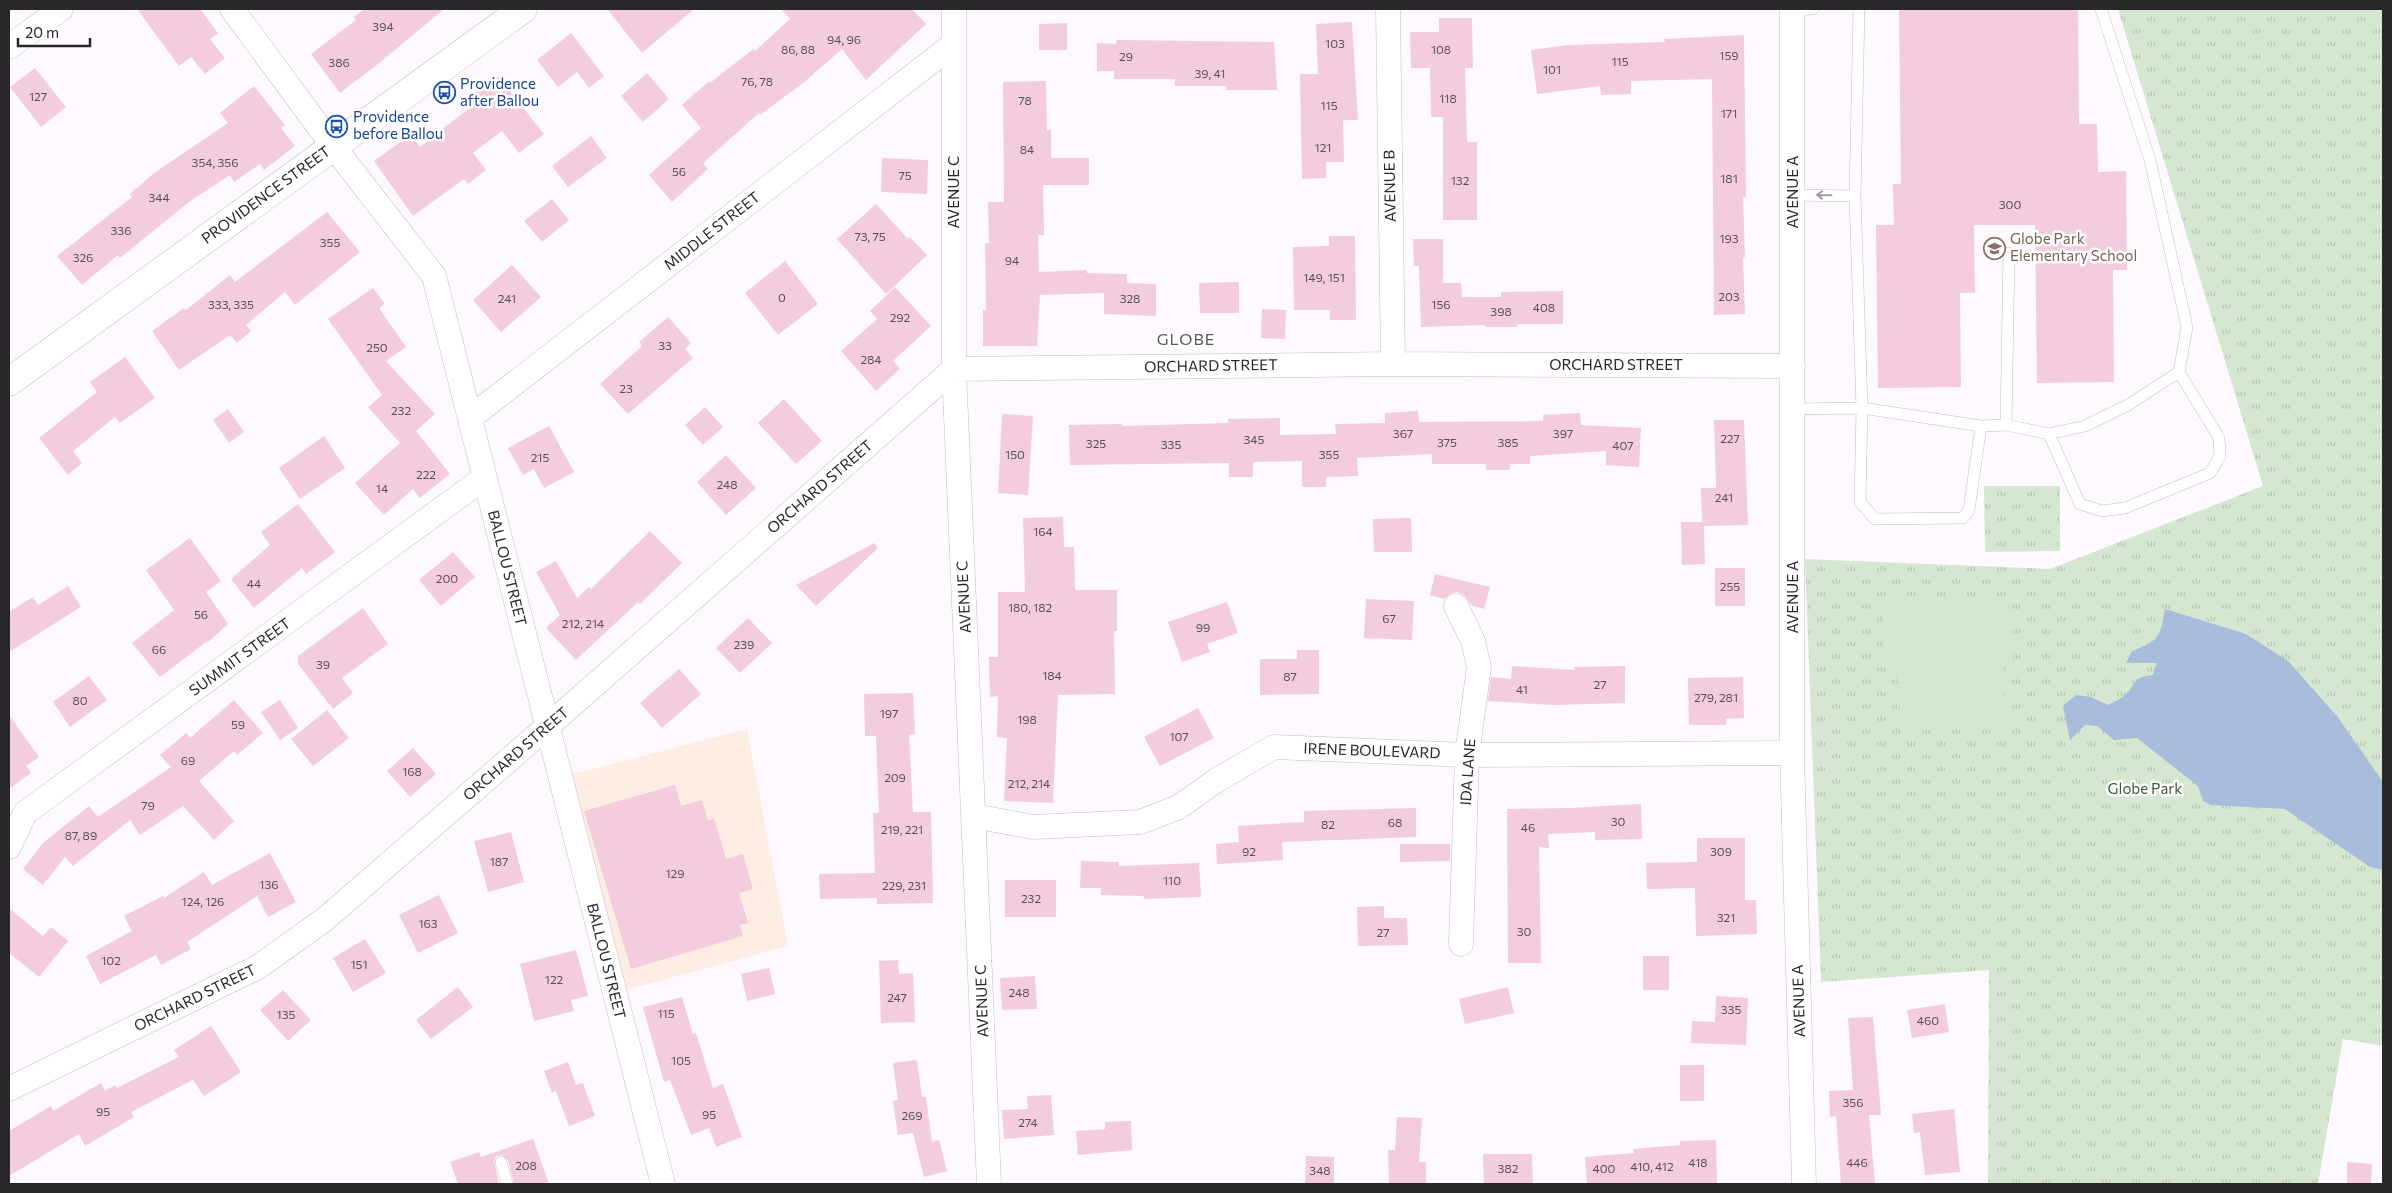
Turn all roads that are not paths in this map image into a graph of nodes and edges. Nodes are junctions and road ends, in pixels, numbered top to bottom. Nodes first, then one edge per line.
1 (62, 9) edge
2 (232, 9) edge
3 (523, 9) edge
4 (954, 9) edge
5 (1388, 9) edge
6 (1799, 9) edge
7 (1859, 9) edge
8 (2101, 9) edge
9 (954, 44) junction
10 (9, 47) edge
11 (333, 146) junction
12 (1792, 195) junction
13 (1855, 196) junction
14 (2009, 253) dead end
15 (1393, 364) junction
16 (1793, 366) junction
17 (954, 369) junction
18 (2179, 372) junction
19 (9, 382) edge
20 (1862, 408) junction
21 (1793, 409) junction
22 (471, 417) junction
23 (2006, 425) junction
24 (1981, 426) junction
25 (2048, 434) junction
26 (484, 478) junction
27 (1456, 606) dead end
28 (548, 726) junction
29 (1792, 753) junction
30 (1468, 755) junction
31 (974, 816) junction
32 (9, 847) edge
33 (1461, 944) dead end
34 (9, 1090) edge
35 (501, 1162) dead end
36 (507, 1184) edge
37 (663, 1184) edge
38 (989, 1184) edge
39 (1804, 1184) edge

1 - 10 street
2 - 11 street, BALLOU STREET
3 - 11 main road, PROVIDENCE STREET
4 - 9 street, AVENUE C
5 - 15 street, AVENUE B
6 - 12 street, AVENUE A
7 - 13 lane
8 - 18 lane
9 - 17 street, AVENUE C
9 - 22 street, MIDDLE STREET
11 - 19 main road, PROVIDENCE STREET
11 - 22 street, BALLOU STREET
13 -> 12 lane
12 - 16 street, AVENUE A
13 - 20 lane
14 - 23 lane
15 - 16 street, ORCHARD STREET
15 - 17 street, ORCHARD STREET
16 - 21 street, AVENUE A
17 - 28 street, ORCHARD STREET
17 - 31 street, AVENUE C
18 - 25 lane
18 - 25 lane
20 - 21 lane
20 - 24 lane
20 - 24 lane
21 - 29 street, AVENUE A
22 - 26 street, BALLOU STREET
23 - 24 lane
23 - 25 lane
26 - 28 street, BALLOU STREET
26 - 32 street, SUMMIT STREET
27 - 30 street, IDA LANE
28 - 34 street, ORCHARD STREET
28 - 37 street, BALLOU STREET
29 - 30 street, IRENE BOULEVARD
29 - 39 street, AVENUE A
30 - 31 street, IRENE BOULEVARD
30 - 33 street, IDA LANE
31 - 38 street, AVENUE C
35 - 36 lane

